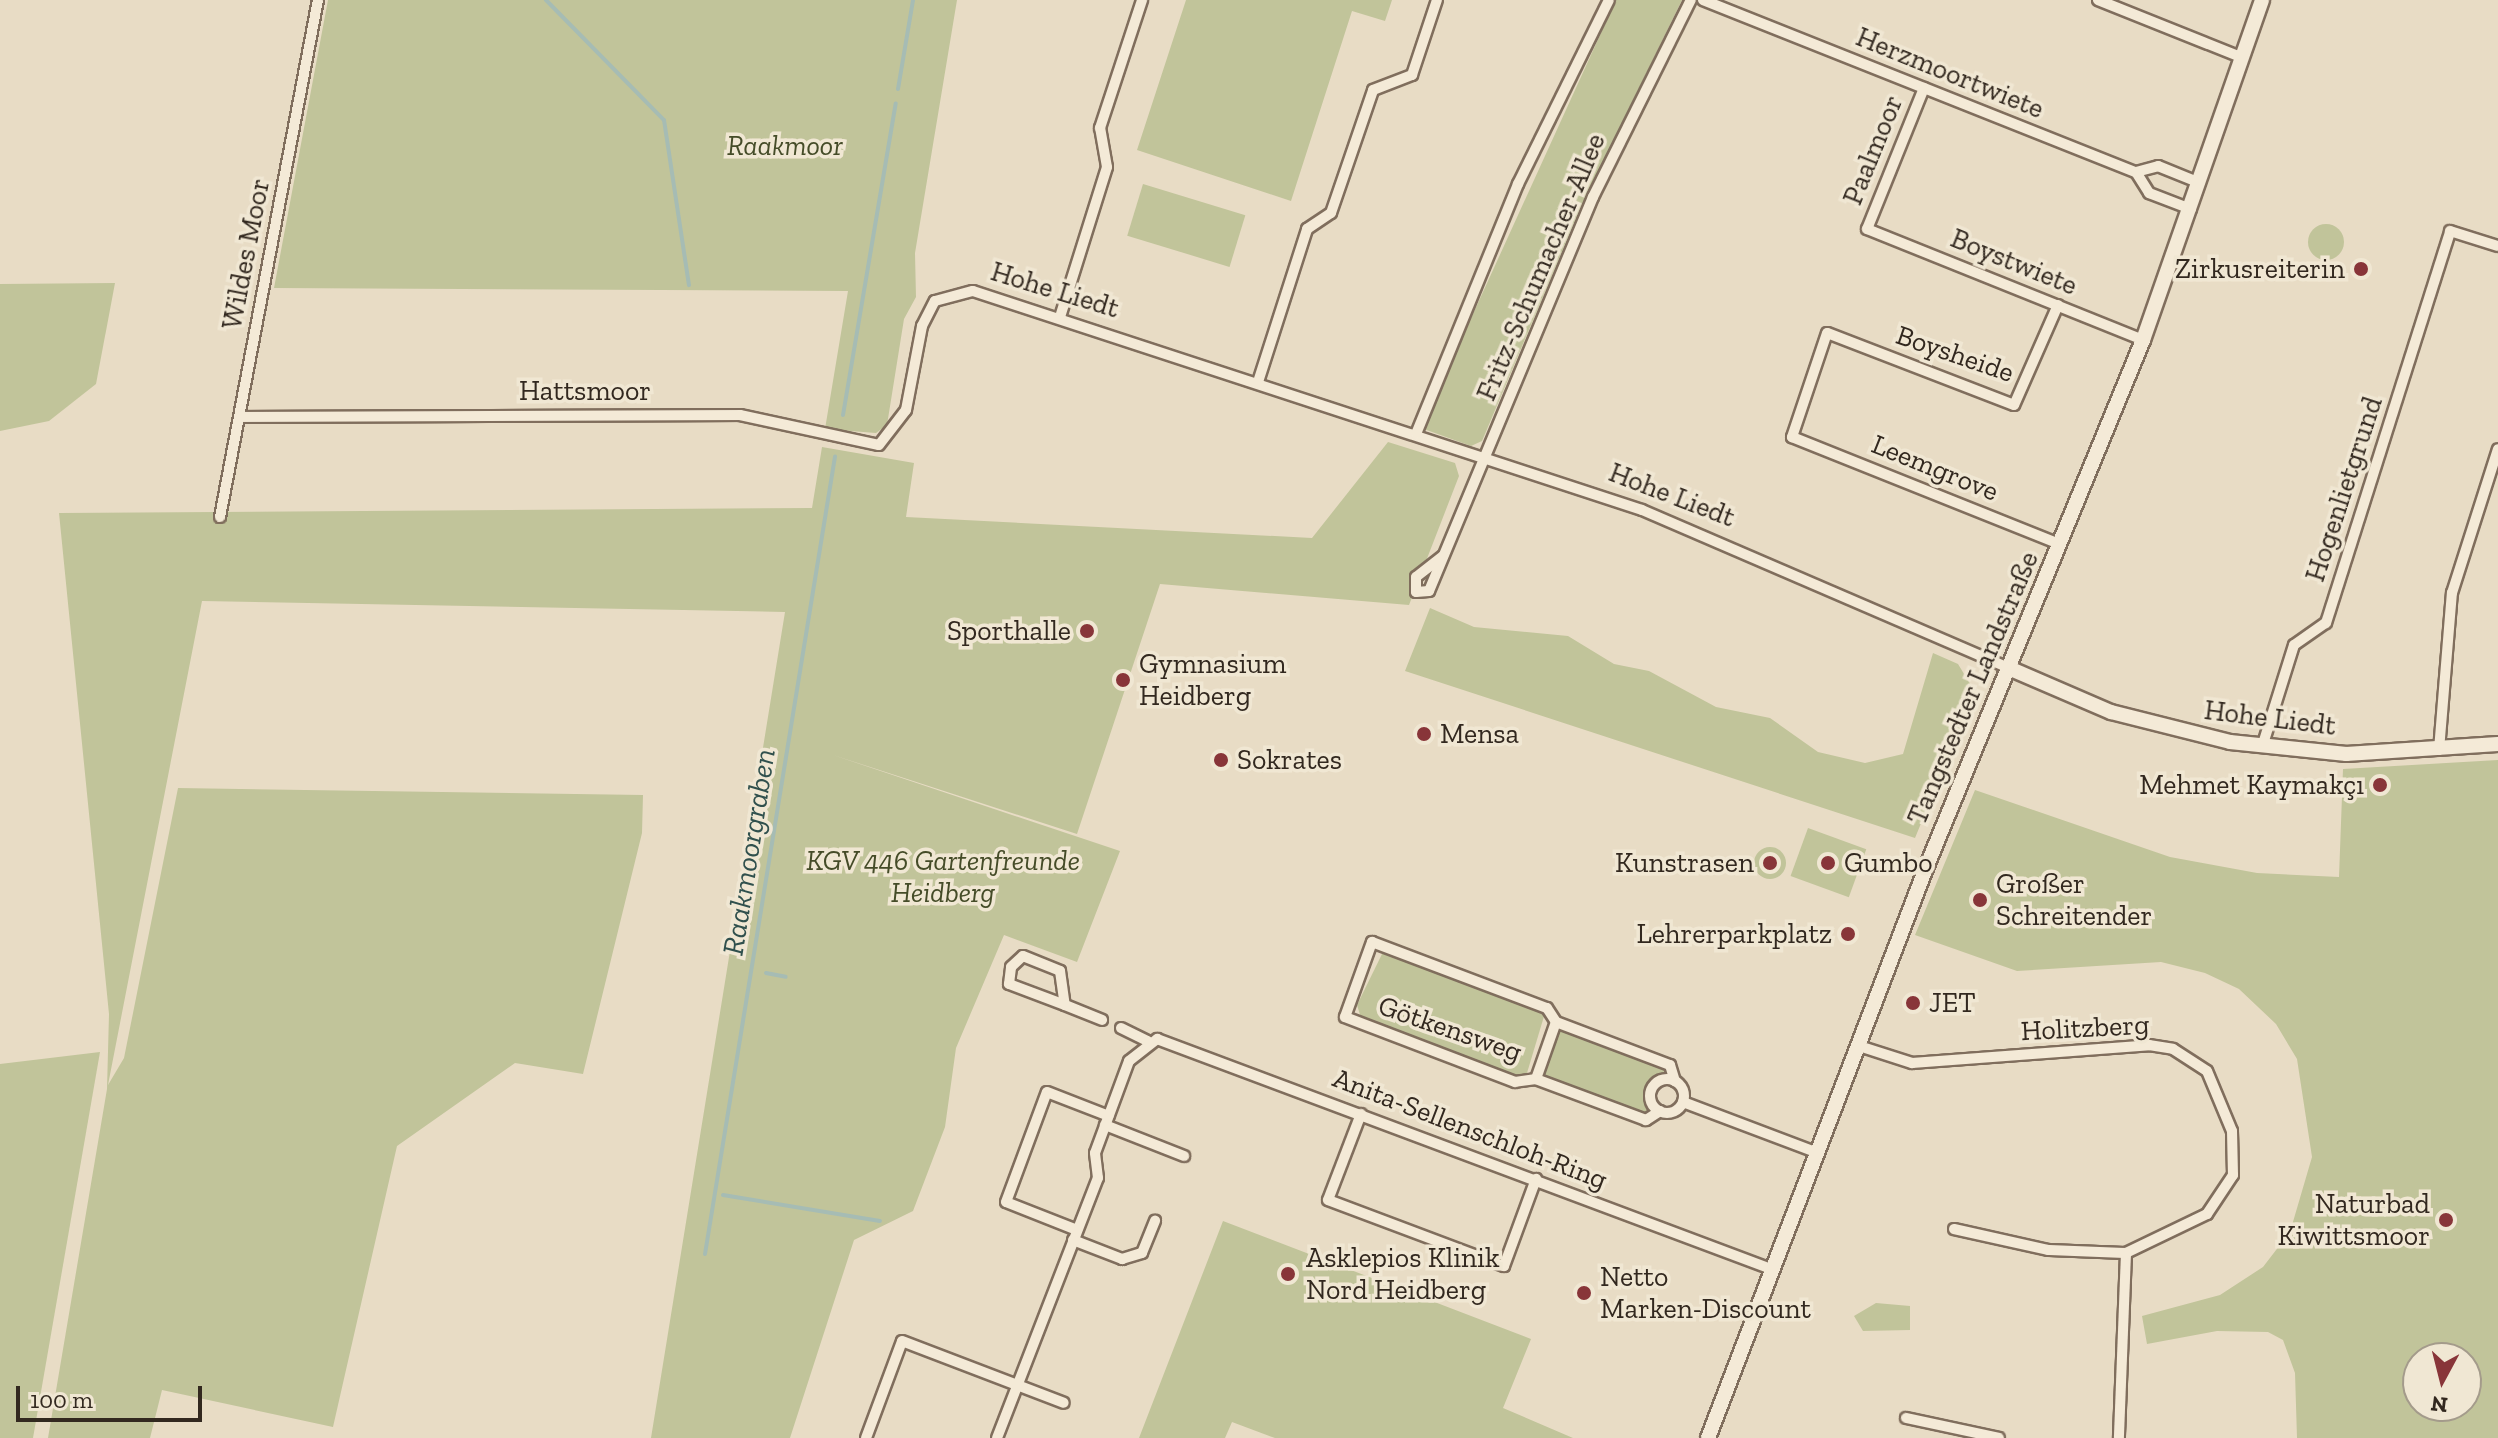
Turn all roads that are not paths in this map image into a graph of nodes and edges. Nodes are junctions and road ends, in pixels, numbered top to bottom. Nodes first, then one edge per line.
1 (318, 0) edge
2 (1142, 0) edge
3 (1437, 0) edge
4 (1609, 0) edge
5 (1691, 0) edge
6 (1703, 0) edge
7 (2098, 0) edge
8 (2262, 0) edge
9 (2243, 58) junction
10 (1924, 88) junction
11 (2136, 172) junction
12 (2200, 183) junction
13 (2191, 209) junction
14 (1867, 229) joint
15 (2498, 246) edge
16 (2058, 305) junction
17 (1060, 317) junction
18 (2143, 340) junction
19 (1258, 382) junction
20 (906, 410) joint
21 (240, 417) junction
22 (1416, 434) junction
23 (1792, 437) joint
24 (2498, 449) edge
25 (1485, 457) junction
26 (220, 517) dead end
27 (2060, 544) junction
28 (1443, 556) dead end
29 (2011, 669) junction
30 (2498, 744) edge
31 (2262, 747) junction
32 (2439, 750) junction
33 (1065, 1005) junction
34 (1102, 1020) dead end
35 (1556, 1022) junction
36 (1121, 1028) dead end
37 (1148, 1041) junction
38 (1859, 1046) junction
39 (1536, 1079) junction
40 (1675, 1081) junction
41 (1683, 1102) junction
42 (1660, 1111) junction
43 (1361, 1114) junction
44 (1107, 1121) junction
45 (1818, 1153) junction
46 (1184, 1156) dead end
47 (1536, 1179) junction
48 (1155, 1220) dead end
49 (1954, 1229) dead end
50 (1075, 1235) junction
51 (2126, 1253) junction
52 (1774, 1270) junction
53 (1016, 1385) junction
54 (1064, 1403) dead end
55 (1906, 1418) dead end
56 (866, 1438) edge
57 (997, 1438) edge
58 (1708, 1438) edge
59 (1999, 1438) edge
60 (2119, 1438) edge

1 - 21 street, Wildes Moor
2 - 17 street
3 - 19 street
4 - 22 street, Fritz-Schumacher-Allee
5 - 25 street, Fritz-Schumacher-Allee
6 - 10 street, Herzmoortwiete
7 - 9 street
8 - 9 street, Tangstedter Landstraße
9 - 12 street, Tangstedter Landstraße
10 - 11 street, Herzmoortwiete
10 - 14 street, Paalmoor
11 - 12 street, Herzmoortwiete
11 - 13 street, Herzmoortwiete
12 - 13 street, Tangstedter Landstraße
13 - 18 street, Tangstedter Landstraße
14 - 16 street, Boystwiete
15 - 31 street, Hogenlietgrund
16 - 18 street, Boystwiete
16 - 23 street, Boysheide
17 - 19 street, Hohe Liedt
17 - 20 street, Hohe Liedt
18 - 27 street, Tangstedter Landstraße
19 - 22 street, Hohe Liedt
20 - 21 street, Hattsmoor
21 - 26 street, Wildes Moor
22 - 25 street, Hohe Liedt
23 - 27 street, Leemgrove
24 - 32 street
25 - 28 street, Fritz-Schumacher-Allee
25 - 29 street, Hohe Liedt
27 - 29 street, Tangstedter Landstraße
29 - 31 street, Hohe Liedt
29 - 38 street, Tangstedter Landstraße
30 - 32 street, Hohe Liedt
31 - 32 street, Hohe Liedt
33 - 33 street
33 - 34 street
35 - 39 street, Götkensweg
35 - 39 street, Götkensweg
35 - 40 street, Götkensweg
36 - 37 street, Anita-Sellenschloh-Ring
37 - 43 street, Anita-Sellenschloh-Ring
37 - 44 street
38 - 45 street, Tangstedter Landstraße
38 - 51 street, Holitzberg
39 - 42 street, Götkensweg
40 - 41 street
40 - 42 street
41 - 42 street
41 - 45 street
43 - 47 street, Anita-Sellenschloh-Ring
43 - 47 street
44 - 46 street
44 - 50 street
44 - 50 street
45 - 52 street, Tangstedter Landstraße
47 - 52 street, Anita-Sellenschloh-Ring
48 - 50 street
49 - 51 street, Holitzberg
50 - 53 street
51 - 60 street
52 - 58 street, Tangstedter Landstraße
53 - 54 street
53 - 56 street
53 - 57 street
55 - 59 street

